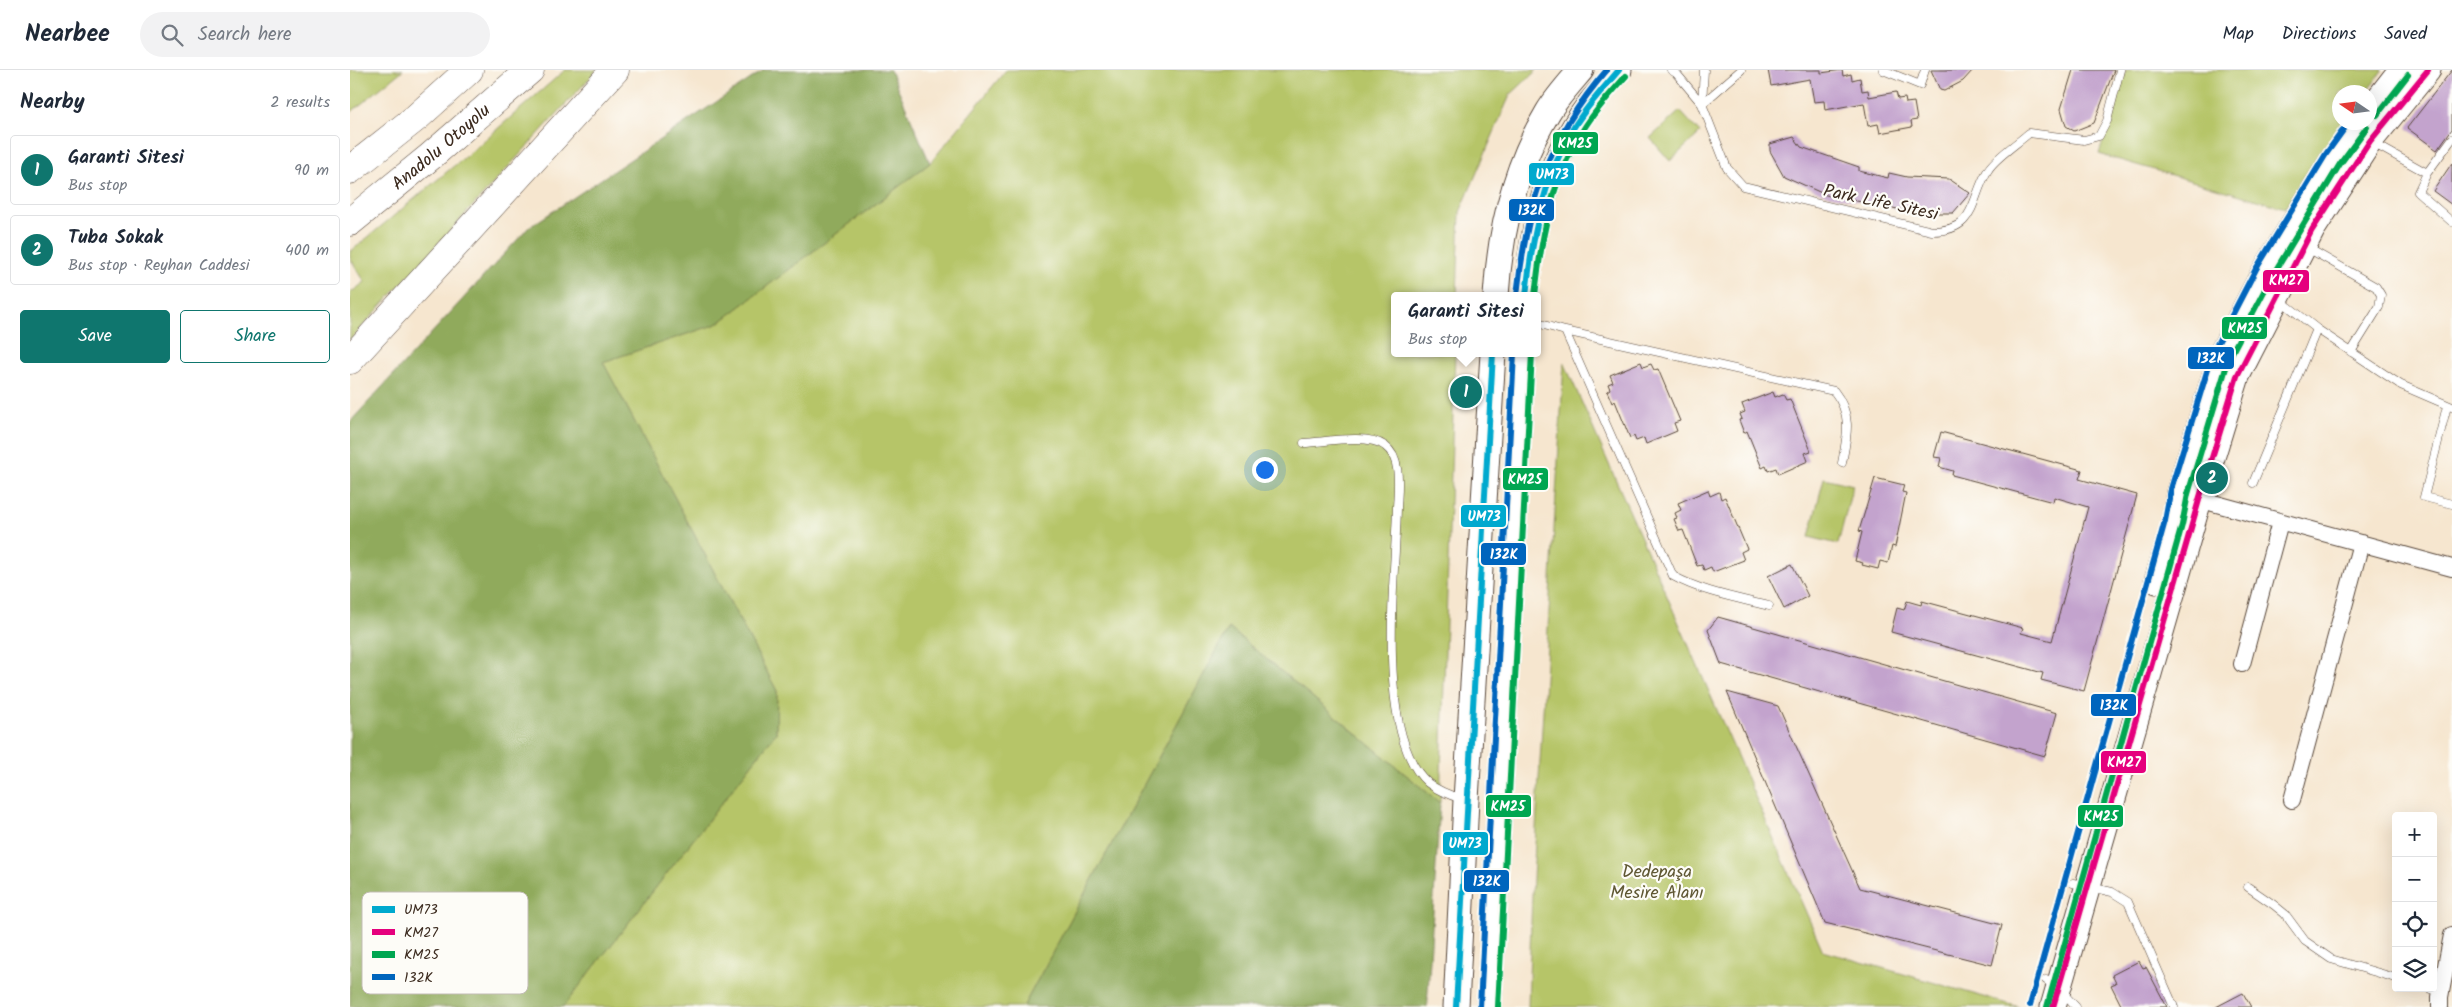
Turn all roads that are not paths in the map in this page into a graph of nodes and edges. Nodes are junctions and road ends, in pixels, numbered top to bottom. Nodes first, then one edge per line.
1 (469, 70) edge
2 (530, 70) edge
3 (614, 70) edge
4 (1581, 70) edge
5 (1619, 70) edge
6 (1671, 70) edge
7 (1704, 70) edge
8 (1741, 70) edge
9 (1883, 70) edge
10 (1925, 70) edge
11 (2120, 70) edge
12 (2401, 70) edge
13 (2428, 70) edge
14 (2377, 101) edge
15 (1702, 104) junction
16 (2365, 132) edge
17 (2452, 139) edge
18 (350, 170) edge
19 (2427, 173) junction
20 (350, 222) edge
21 (2452, 222) edge
22 (2304, 245) junction
23 (1496, 292) edge
24 (1526, 292) edge
25 (2276, 298) junction
26 (1541, 324) edge
27 (2316, 329) junction
28 (1565, 331) junction
29 (2351, 352) junction
30 (1493, 357) edge
31 (1523, 357) edge
32 (350, 360) edge
33 (2449, 406) edge
34 (1304, 443) dead end
35 (1842, 464) dead end
36 (2253, 483) dead end
37 (2189, 496) junction
38 (2452, 504) edge
39 (2280, 522) junction
40 (2361, 542) junction
41 (2452, 568) edge
42 (1769, 606) dead end
43 (2242, 664) dead end
44 (1466, 800) junction
45 (2292, 800) dead end
46 (2081, 884) junction
47 (2248, 887) dead end
48 (2452, 936) edge
49 (2392, 977) edge
50 (2052, 992) edge
51 (2436, 996) edge
52 (1456, 1007) edge
53 (1489, 1007) edge
54 (2038, 1007) edge
55 (2076, 1007) edge
56 (2174, 1007) edge

1 - 18 highway, Anadolu Otoyolu
2 - 20 highway, Anadolu Otoyolu
3 - 32 highway
4 - 23 main road
5 - 24 main road
6 - 15 lane
7 - 15 lane
8 - 15 lane
9 - 10 lane
11 - 15 lane, Park Life Sitesi
12 - 14 main road
13 - 16 main road
16 - 19 lane
16 - 22 main road
16 - 37 main road
17 - 19 lane
19 - 21 lane
22 - 25 main road
22 - 29 lane
25 - 27 lane
25 - 37 main road
26 - 28 lane
27 - 29 lane
27 - 36 lane
28 - 35 lane
28 - 42 lane
29 - 33 lane
30 - 44 main road
31 - 53 main road
33 - 38 lane
34 - 44 lane
37 - 39 street
37 - 46 main road
39 - 40 street
39 - 43 street
40 - 41 street
40 - 45 street
44 - 52 main road
46 - 50 main road
46 - 56 lane
47 - 49 lane
48 - 51 street
50 - 54 main road
50 - 55 lane

